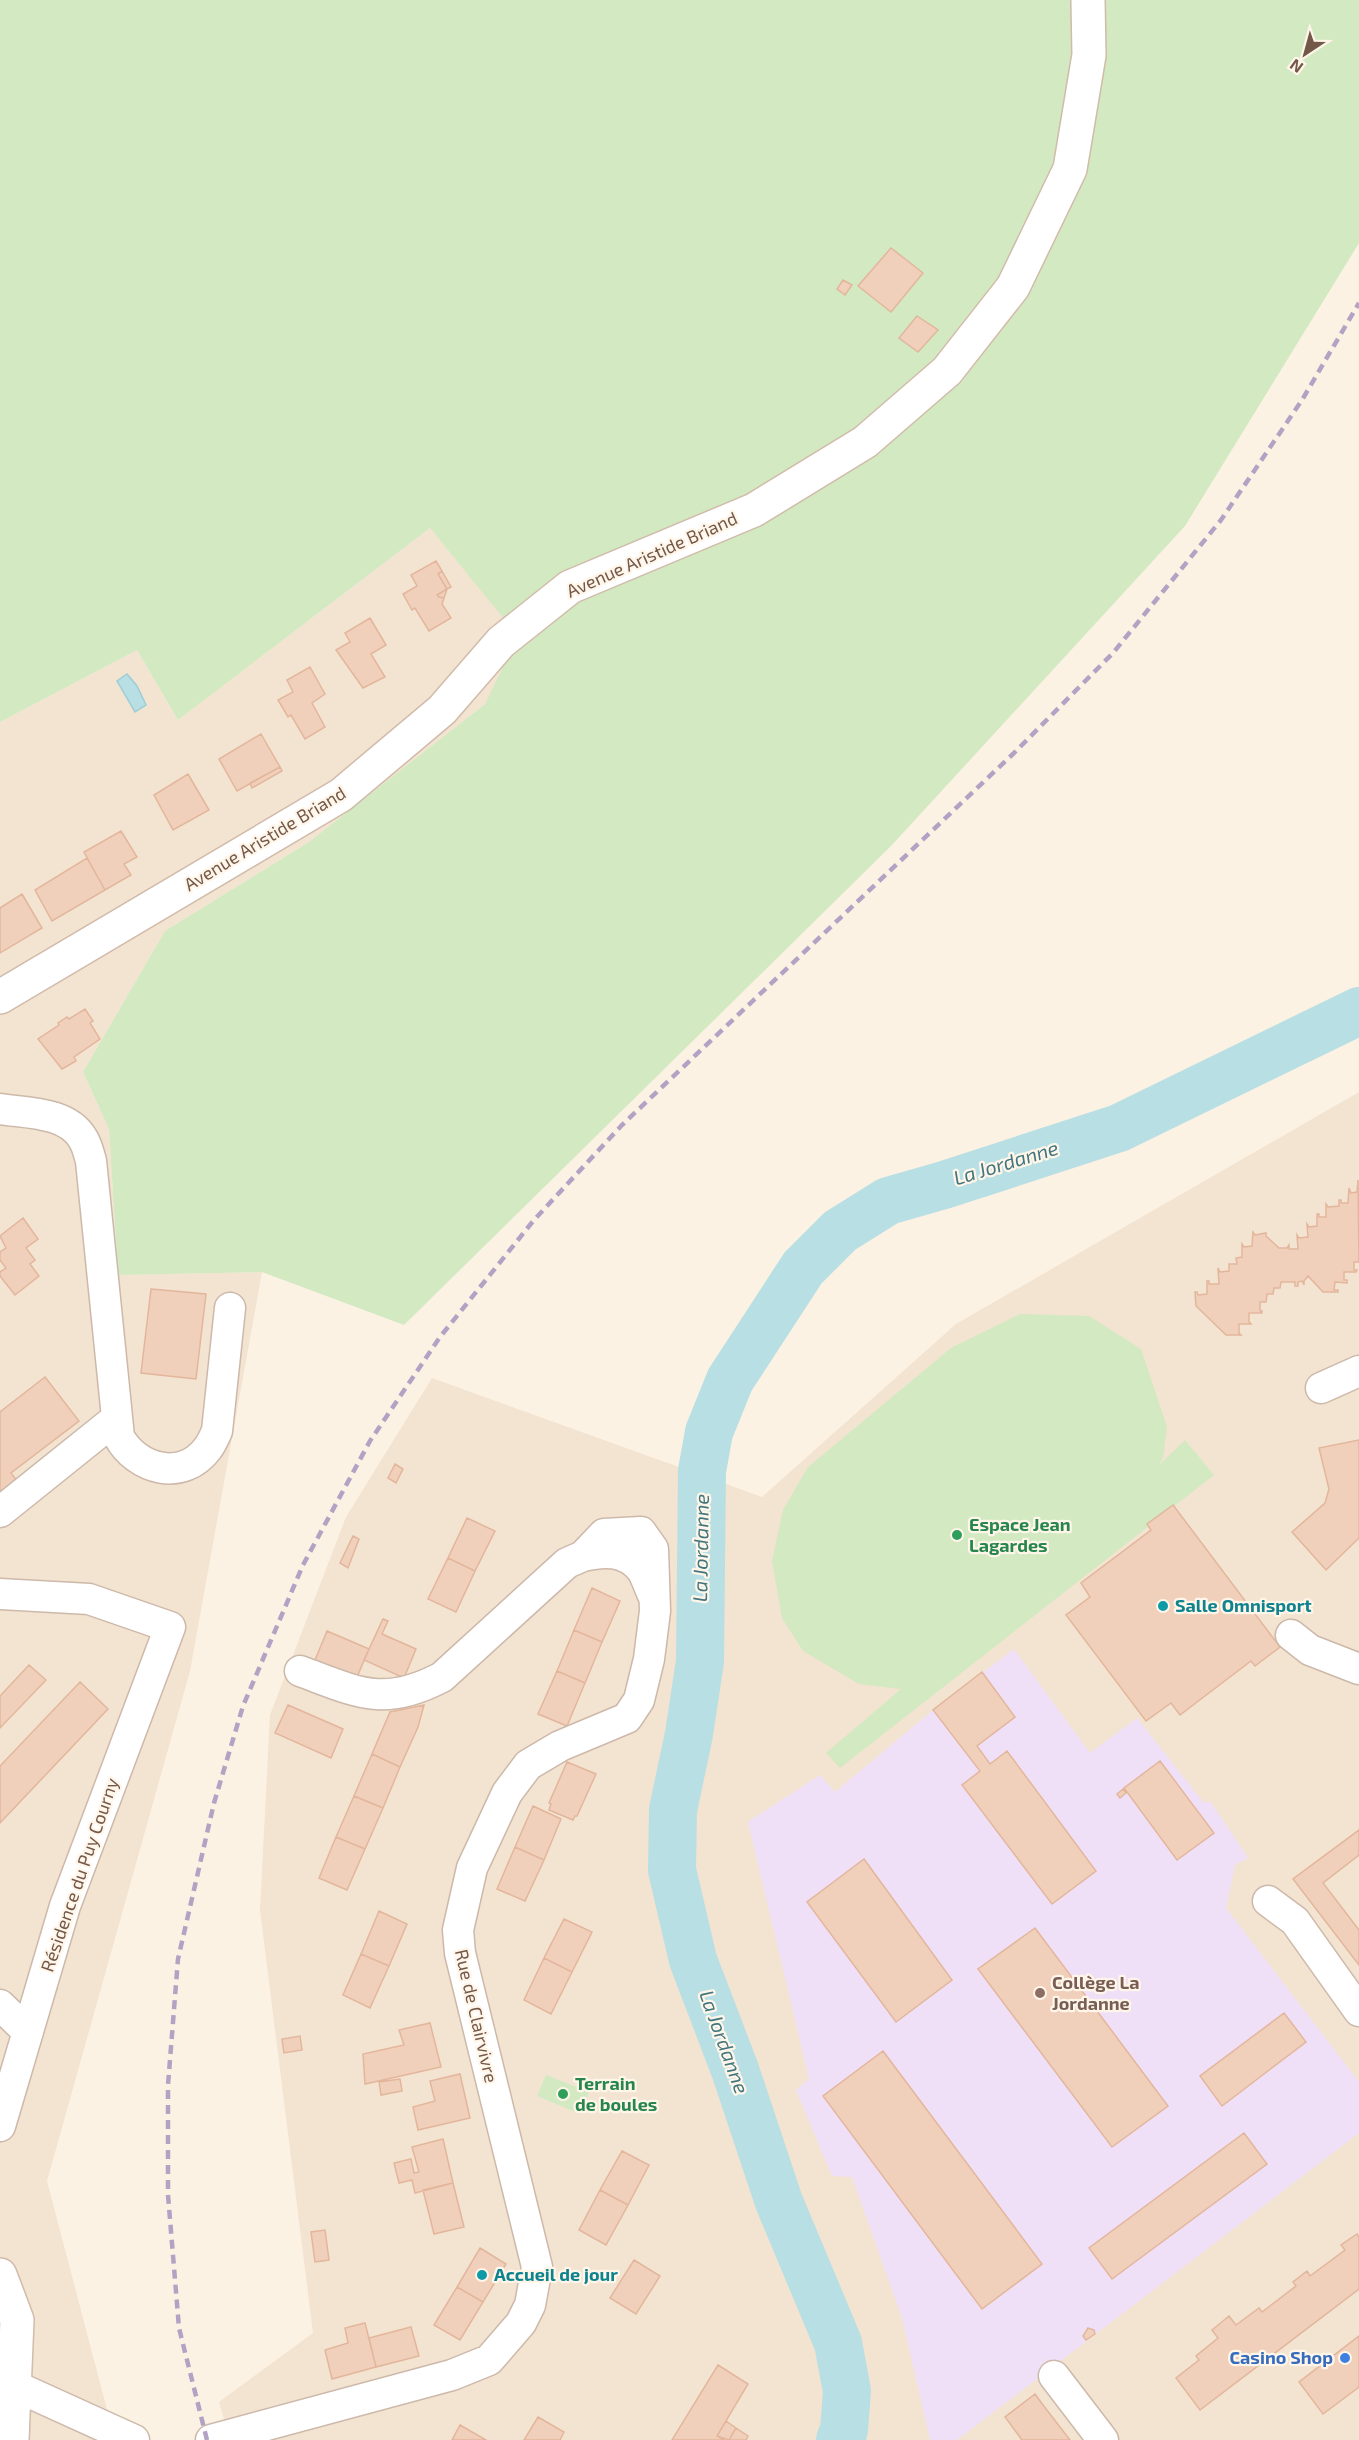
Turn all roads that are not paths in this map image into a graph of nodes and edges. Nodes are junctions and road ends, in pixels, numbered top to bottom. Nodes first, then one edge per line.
1 (1088, 0) edge
2 (0, 997) edge
3 (0, 1109) edge
4 (230, 1308) dead end
5 (1359, 1371) edge
6 (1321, 1388) dead end
7 (117, 1418) junction
8 (0, 1512) edge
9 (0, 1594) edge
10 (1291, 1635) dead end
11 (1359, 1669) edge
12 (300, 1671) dead end
13 (1268, 1901) dead end
14 (0, 2005) edge
15 (1359, 2011) edge
16 (28, 2032) junction
17 (0, 2126) edge
18 (0, 2275) edge
19 (1054, 2376) dead end
20 (15, 2386) junction
21 (12, 2440) edge
22 (134, 2440) edge
23 (211, 2440) edge
24 (1102, 2440) edge

1 - 2 main road, Avenue Aristide Briand
3 - 7 street
4 - 7 street
5 - 6 street
7 - 8 street
9 - 16 street, Résidence du Puy Courny
10 - 11 street
12 - 23 street, Rue de Clairvivre
13 - 15 street
14 - 16 street
16 - 17 street, Résidence du Puy Courny
18 - 20 main road
19 - 24 street
20 - 21 main road
20 - 22 street

